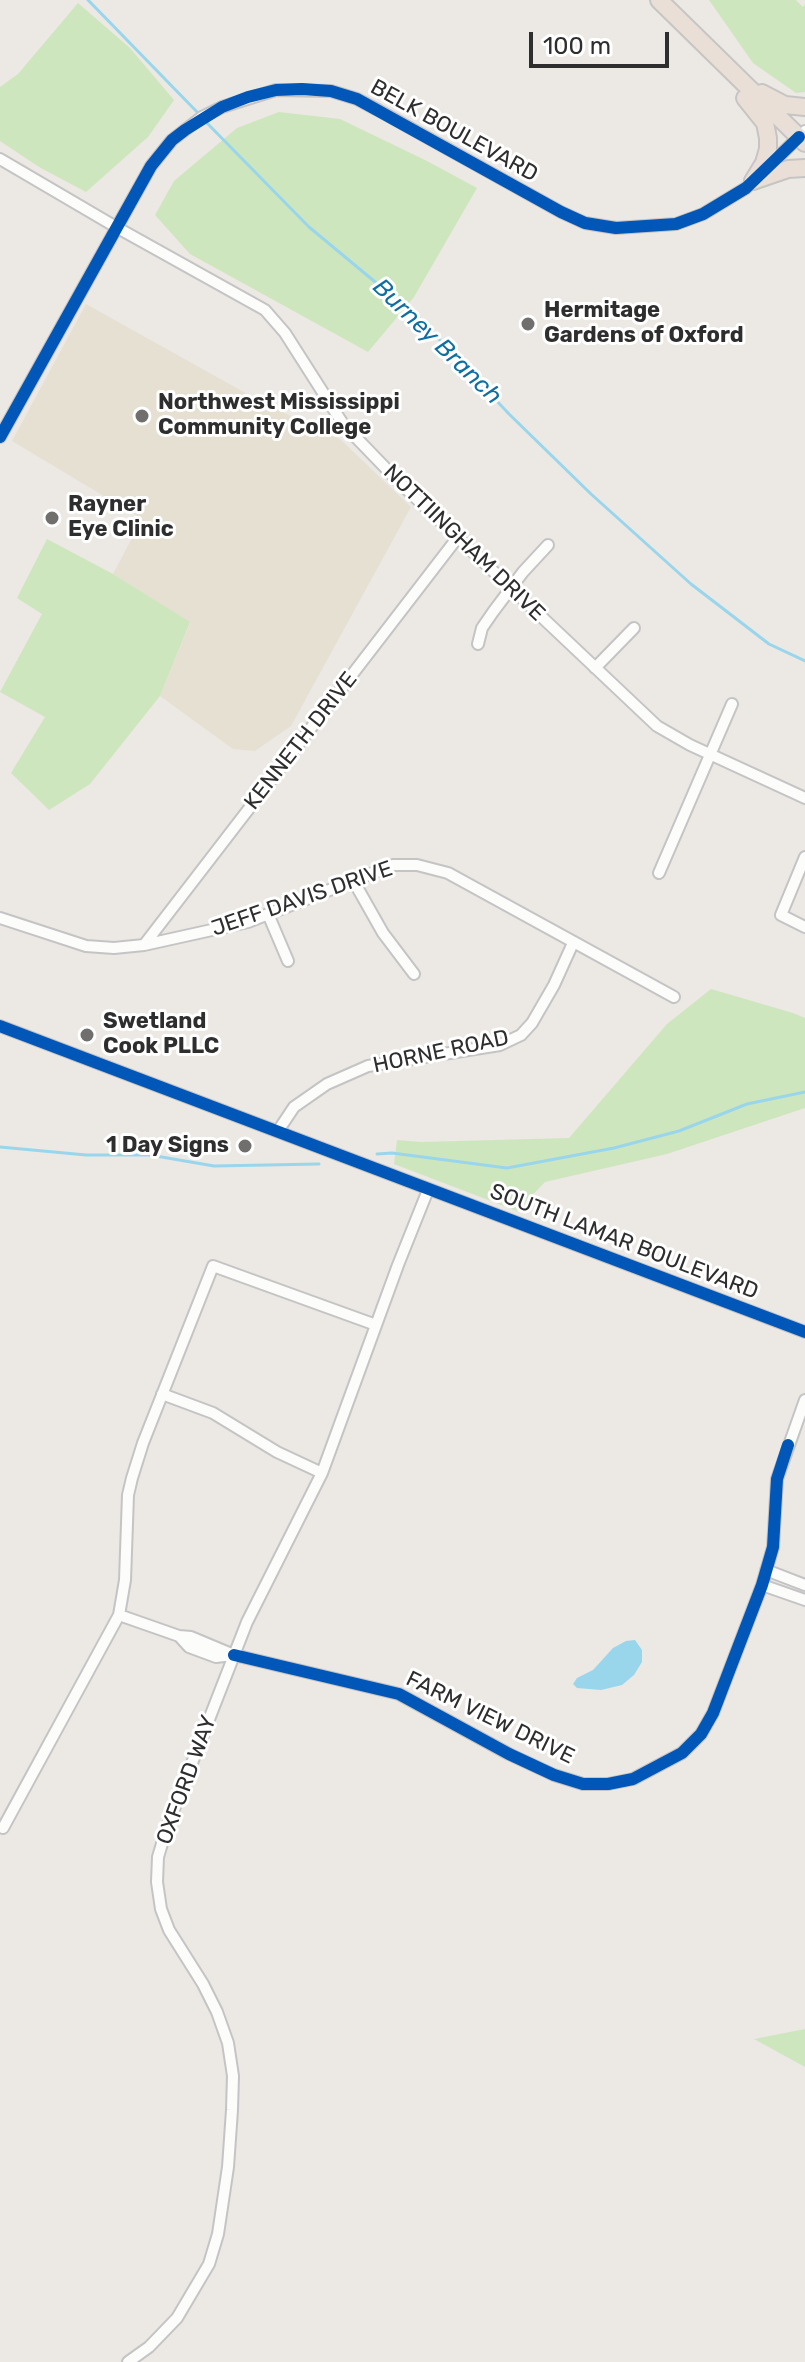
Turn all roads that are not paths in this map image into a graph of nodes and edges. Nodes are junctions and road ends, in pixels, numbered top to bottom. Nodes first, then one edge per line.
1 (659, 0) edge
2 (697, 38) junction
3 (737, 77) junction
4 (805, 107) edge
5 (803, 137) edge
6 (0, 159) edge
7 (805, 168) edge
8 (753, 181) junction
9 (116, 227) junction
10 (0, 437) edge
11 (458, 537) junction
12 (548, 545) dead end
13 (510, 587) junction
14 (634, 628) dead end
15 (478, 644) dead end
16 (595, 668) junction
17 (732, 704) dead end
18 (710, 754) junction
19 (805, 798) edge
20 (805, 857) edge
21 (659, 873) dead end
22 (353, 880) junction
23 (268, 914) junction
24 (0, 918) edge
25 (805, 927) edge
26 (573, 943) junction
27 (144, 945) junction
28 (288, 961) dead end
29 (414, 974) dead end
30 (674, 997) dead end
31 (0, 1026) edge
32 (278, 1131) junction
33 (428, 1190) junction
34 (376, 1325) junction
35 (805, 1332) edge
36 (162, 1394) junction
37 (805, 1400) edge
38 (322, 1473) junction
39 (766, 1570) junction
40 (762, 1585) junction
41 (805, 1585) edge
42 (805, 1600) edge
43 (119, 1615) junction
44 (234, 1655) junction
45 (3, 1828) dead end
46 (128, 2362) edge

1 - 2 highway
2 - 3 highway
2 - 8 highway
3 - 4 highway
3 - 5 highway
5 - 8 street, BELK BOULEVARD
6 - 9 street, NOTTIINGHAM DRIVE
7 - 8 highway
8 - 9 street, BELK BOULEVARD
9 - 10 street, BELK BOULEVARD
9 - 11 street, NOTTIINGHAM DRIVE
11 - 13 street, NOTTIINGHAM DRIVE
11 - 27 street, KENNETH DRIVE
12 - 13 street
13 - 15 street
13 - 16 street, NOTTIINGHAM DRIVE
14 - 16 street
16 - 18 street, NOTTIINGHAM DRIVE
17 - 18 street
18 - 19 street, NOTTIINGHAM DRIVE
18 - 21 street
20 - 25 street
22 - 23 street, JEFF DAVIS DRIVE
22 - 26 street, JEFF DAVIS DRIVE
22 - 29 street
23 - 27 street, JEFF DAVIS DRIVE
23 - 28 street
24 - 27 street, JEFF DAVIS DRIVE
26 - 30 street, JEFF DAVIS DRIVE
26 - 32 street, HORNE ROAD
31 - 32 street
32 - 33 street, SOUTH LAMAR BOULEVARD
33 - 34 street, OXFORD WAY
33 - 35 street, SOUTH LAMAR BOULEVARD
34 - 36 street
34 - 38 street, OXFORD WAY
36 - 38 street
36 - 43 street
37 - 39 street, FARM VIEW DRIVE
38 - 44 street, OXFORD WAY
39 - 40 street, FARM VIEW DRIVE
39 - 41 street
40 - 42 street
40 - 44 street, FARM VIEW DRIVE
43 - 44 street, FARM VIEW DRIVE
43 - 45 street
44 - 46 street, OXFORD WAY

